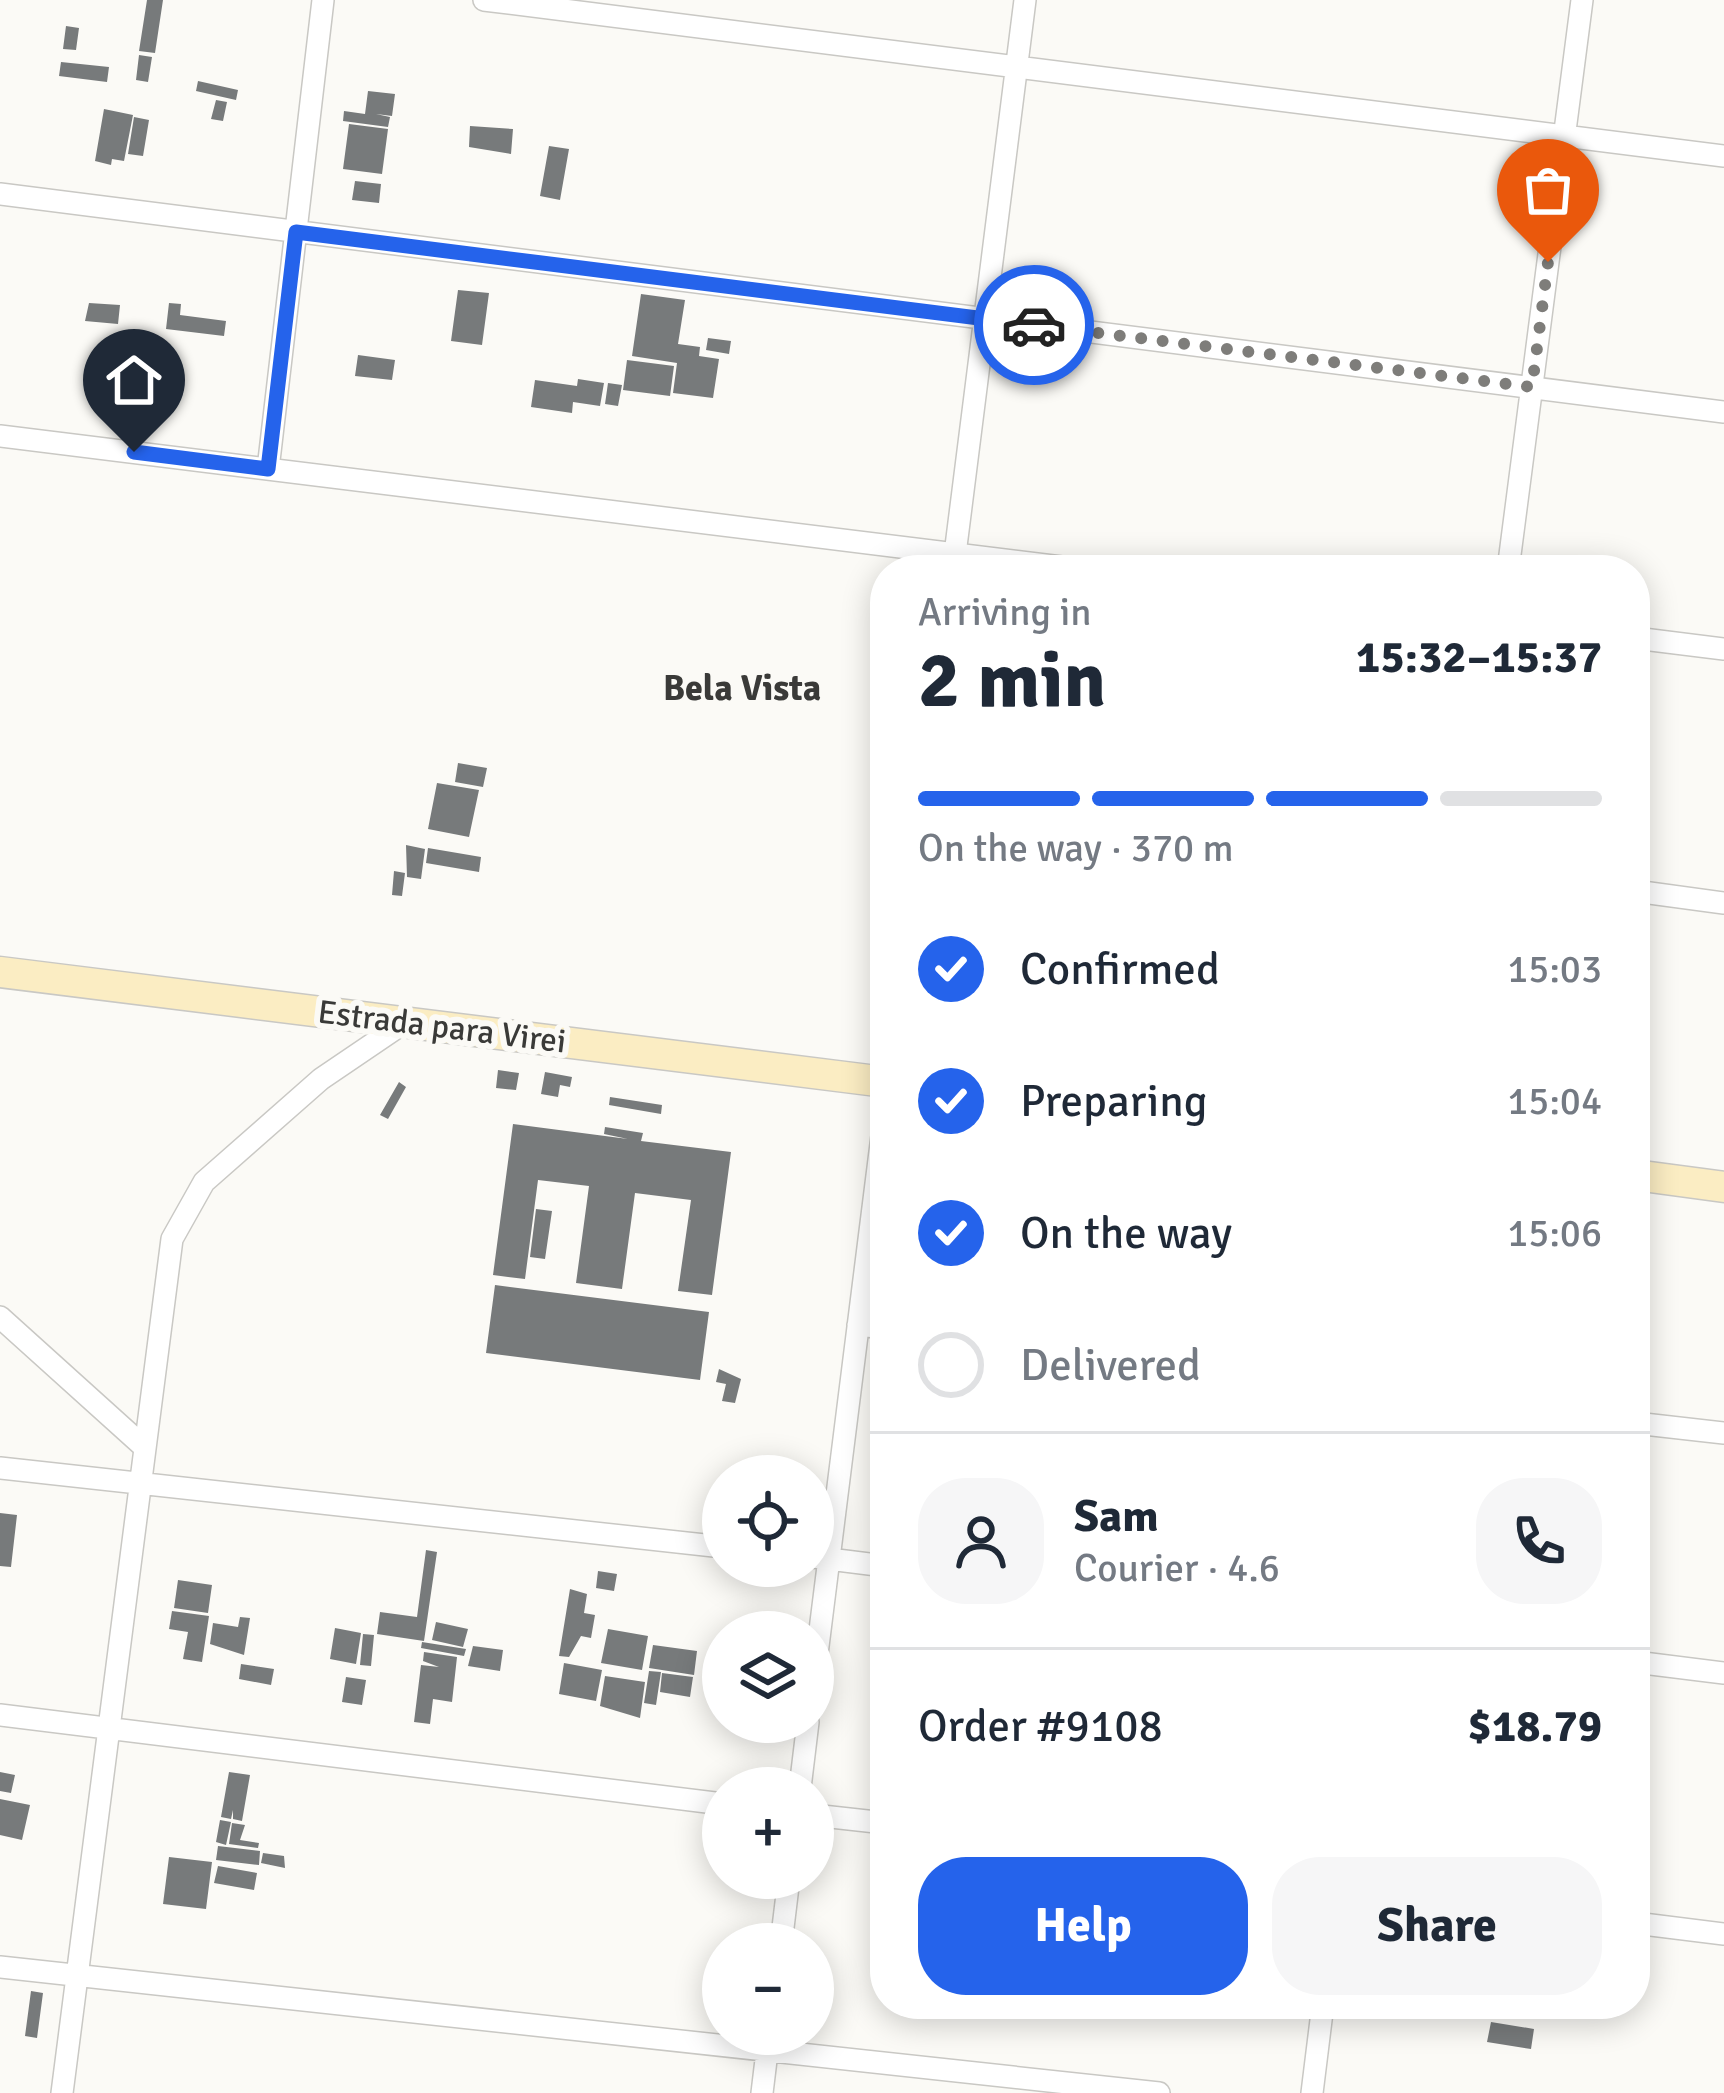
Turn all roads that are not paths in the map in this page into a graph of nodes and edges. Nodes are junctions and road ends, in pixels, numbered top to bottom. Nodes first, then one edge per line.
1 (323, 0) edge
2 (484, 0) edge
3 (1025, 0) edge
4 (1582, 0) edge
5 (1017, 67) junction
6 (1564, 136) junction
7 (1724, 156) edge
8 (0, 194) edge
9 (296, 232) junction
10 (985, 318) junction
11 (1532, 387) junction
12 (1724, 412) edge
13 (0, 436) edge
14 (268, 469) junction
15 (902, 555) edge
16 (955, 555) edge
17 (1510, 555) edge
18 (1650, 640) edge
19 (1724, 649) edge
20 (1650, 893) edge
21 (1724, 903) edge
22 (0, 972) edge
23 (405, 1022) junction
24 (870, 1080) edge
25 (1650, 1177) edge
26 (1724, 1186) edge
27 (870, 1230) edge
28 (0, 1317) edge
29 (858, 1325) junction
30 (870, 1326) edge
31 (1650, 1425) edge
32 (1724, 1432) edge
33 (143, 1446) junction
34 (0, 1468) edge
35 (834, 1476) edge
36 (139, 1484) junction
37 (702, 1545) edge
38 (834, 1560) edge
39 (870, 1565) edge
40 (1650, 1664) edge
41 (1724, 1673) edge
42 (0, 1714) edge
43 (108, 1729) junction
44 (702, 1801) edge
45 (834, 1817) edge
46 (870, 1821) edge
47 (1650, 1924) edge
48 (1724, 1934) edge
49 (0, 1966) edge
50 (77, 1976) junction
51 (1321, 2019) edge
52 (702, 2035) edge
53 (834, 2050) edge
54 (766, 2055) edge
55 (62, 2093) edge
56 (762, 2093) edge
57 (1159, 2093) edge
58 (1312, 2093) edge

1 - 9 street
2 - 5 street
3 - 5 street
4 - 6 street
5 - 6 street
5 - 10 street
6 - 7 street
6 - 11 street
8 - 9 street
9 - 10 street
9 - 14 street
10 - 11 street
10 - 16 street
11 - 12 street
11 - 17 street
13 - 14 street
14 - 15 street
18 - 19 street
20 - 21 street
22 - 23 street, Estrada para Virei
23 - 24 street, Estrada para Virei
23 - 33 street
25 - 26 street
27 - 29 street
28 - 33 street
29 - 30 street
29 - 35 street
31 - 32 street
33 - 36 street
34 - 36 street
36 - 37 street
36 - 43 street
38 - 39 street
40 - 41 street
42 - 43 street
43 - 44 street
43 - 50 street
45 - 46 street
47 - 48 street
49 - 50 street
50 - 52 street
50 - 55 street
51 - 58 street
53 - 57 street
54 - 56 street

